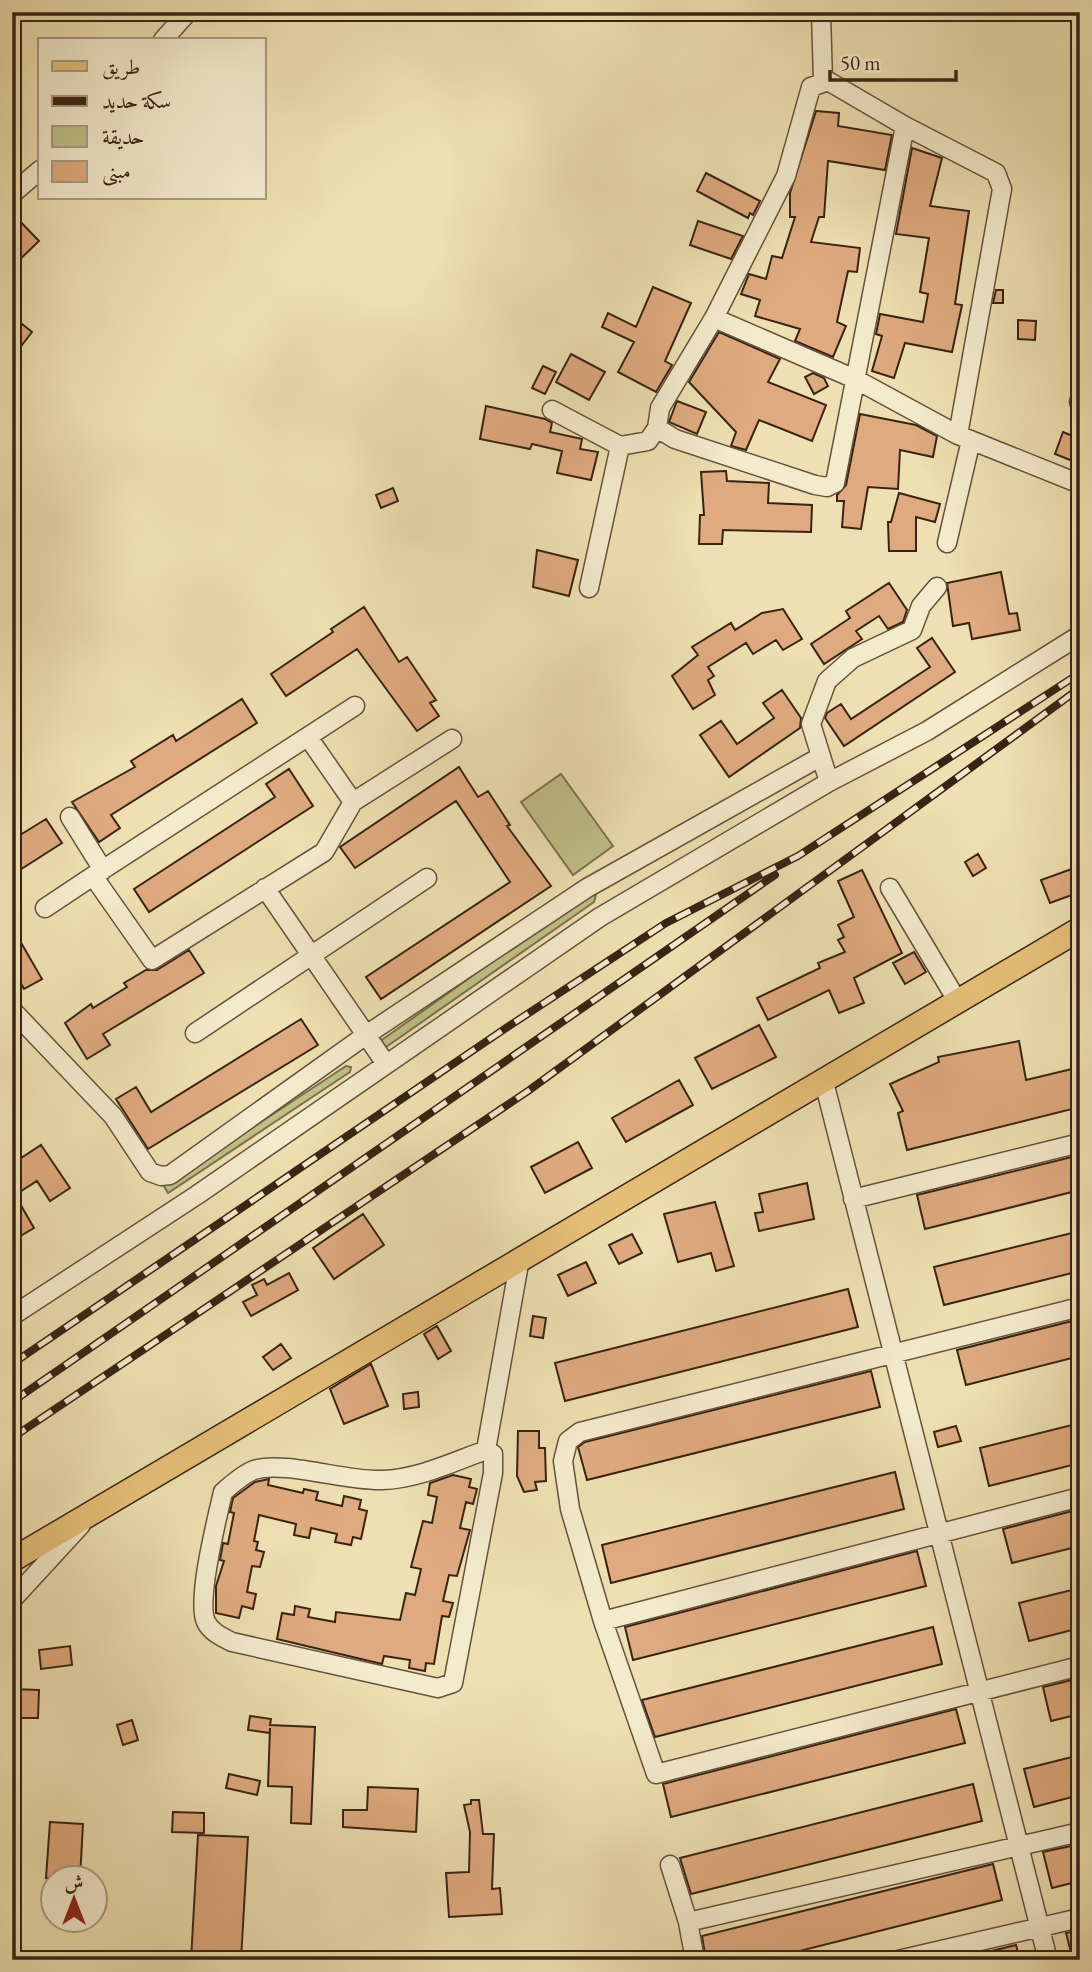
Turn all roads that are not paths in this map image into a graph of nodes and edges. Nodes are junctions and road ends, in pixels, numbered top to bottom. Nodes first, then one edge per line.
1 (188, 12) edge
2 (821, 12) edge
3 (165, 38) edge
4 (823, 82) junction
5 (905, 126) junction
6 (38, 172) edge
7 (12, 194) edge
8 (714, 317) junction
9 (855, 379) junction
10 (552, 410) dead end
11 (657, 428) junction
12 (964, 437) junction
13 (621, 446) junction
14 (1080, 484) edge
15 (947, 543) dead end
16 (937, 587) dead end
17 (589, 588) dead end
18 (1080, 635) edge
19 (355, 706) dead end
20 (308, 737) junction
21 (452, 740) dead end
22 (820, 757) junction
23 (829, 782) junction
24 (353, 802) junction
25 (70, 817) dead end
26 (98, 873) junction
27 (427, 877) dead end
28 (265, 888) junction
29 (890, 888) dead end
30 (45, 908) dead end
31 (1080, 929) edge
32 (312, 957) junction
33 (958, 1002) junction
34 (12, 1010) edge
35 (195, 1033) dead end
36 (366, 1035) junction
37 (386, 1064) junction
38 (824, 1082) junction
39 (1080, 1143) edge
40 (853, 1199) junction
41 (520, 1258) junction
42 (1080, 1307) edge
43 (12, 1316) edge
44 (893, 1354) junction
45 (486, 1450) junction
46 (1080, 1497) edge
47 (89, 1516) junction
48 (939, 1534) junction
49 (12, 1560) edge
50 (12, 1600) edge
51 (603, 1621) junction
52 (1080, 1666) edge
53 (979, 1692) junction
54 (1080, 1832) edge
55 (1019, 1848) junction
56 (670, 1865) dead end
57 (1080, 1918) edge
58 (688, 1922) junction
59 (1040, 1928) junction
60 (695, 1960) edge
61 (898, 1960) edge
62 (1048, 1960) edge

1 - 3 street
2 - 4 street
4 - 5 street
4 - 8 street
5 - 9 street
5 - 12 street
6 - 7 street
8 - 9 street
8 - 11 street
9 - 11 street
9 - 12 street
10 - 13 street
11 - 13 street
12 - 14 street
12 - 15 street
13 - 17 street
16 - 22 street
18 - 23 street
19 - 20 street
20 - 24 street
20 - 26 street
21 - 24 street
22 - 23 street
22 - 36 street
23 - 37 street
24 - 28 street
25 - 26 street
26 - 28 street
26 - 30 street
27 - 32 street
28 - 32 street
29 - 33 street
31 - 33 main road
32 - 35 street
32 - 36 street
33 - 38 main road
34 - 36 street
36 - 37 street
37 - 43 street
38 - 40 street
38 - 41 main road
39 - 40 street
40 - 44 street
41 - 45 street
41 - 47 main road
42 - 44 street
44 - 48 street
44 - 51 street
45 - 45 street
46 - 48 street
47 - 49 main road
47 - 50 street
48 - 51 street
48 - 53 street
51 - 53 street
52 - 53 street
53 - 55 street
54 - 55 street
55 - 58 street
55 - 59 street
56 - 58 street
57 - 59 street
58 - 60 street
59 - 61 street
59 - 62 street

